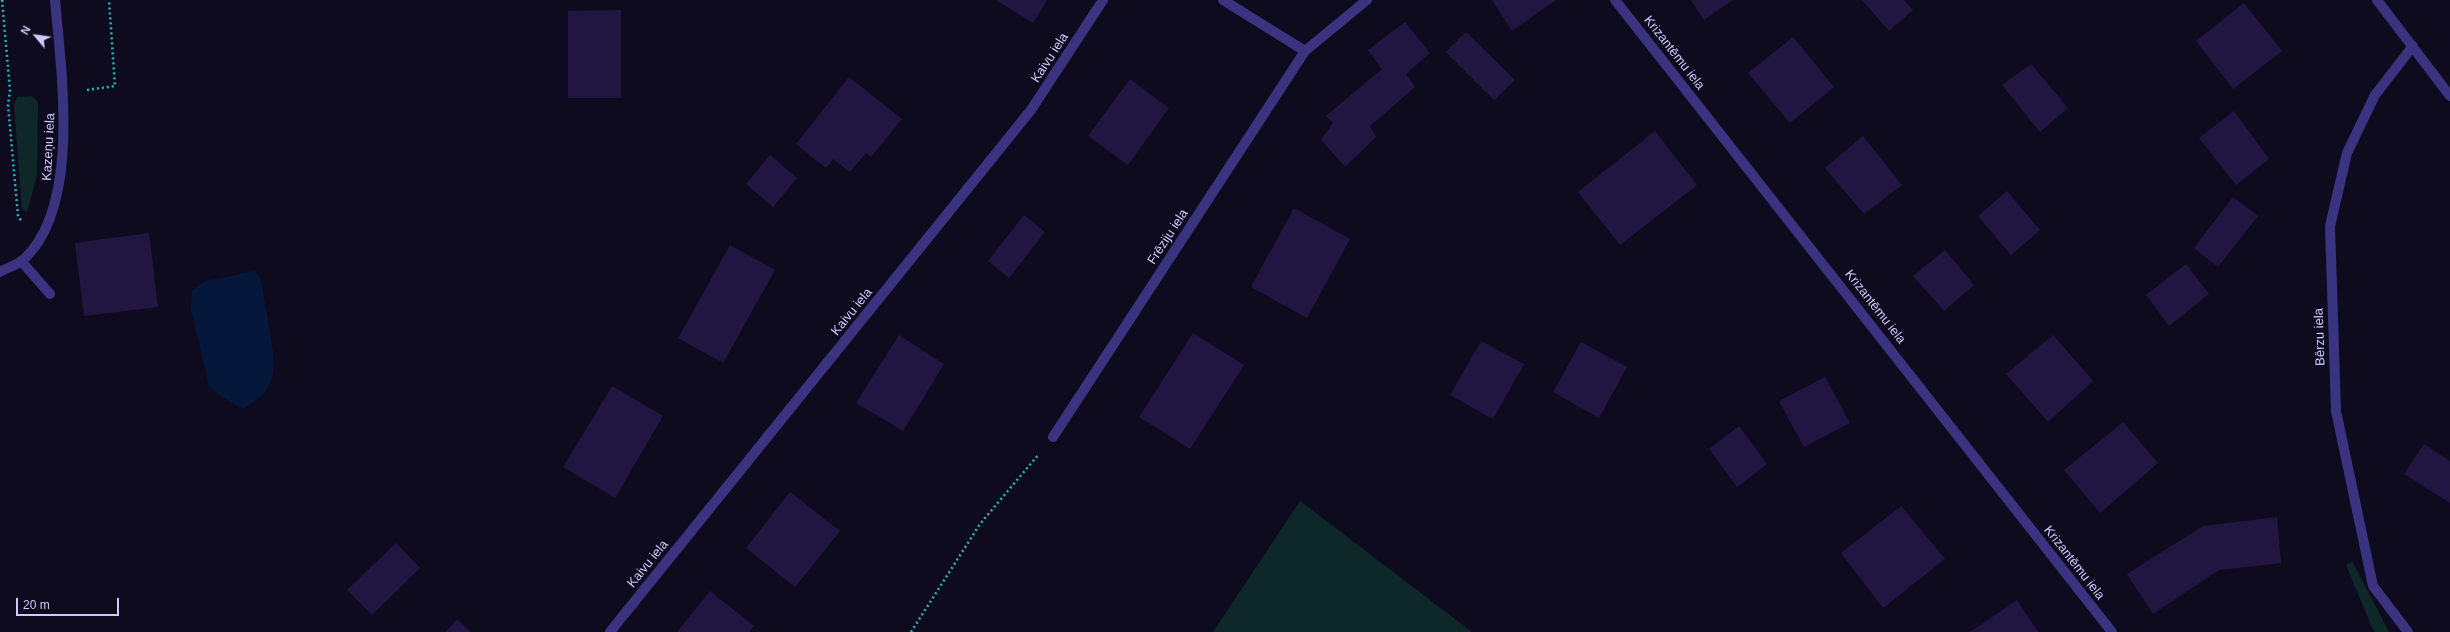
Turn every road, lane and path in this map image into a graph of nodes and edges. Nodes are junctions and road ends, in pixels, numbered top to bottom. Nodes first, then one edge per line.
1 (2, 0) edge
2 (56, 0) edge
3 (109, 0) edge
4 (1103, 0) edge
5 (1223, 0) edge
6 (1367, 0) edge
7 (1615, 0) edge
8 (2377, 0) edge
9 (2413, 46) junction
10 (1306, 51) junction
11 (85, 92) dead end
12 (2450, 96) edge
13 (26, 228) dead end
14 (21, 261) junction
15 (0, 272) edge
16 (50, 294) dead end
17 (1053, 437) joint
18 (610, 632) edge
19 (911, 632) edge
20 (2112, 632) edge
21 (2408, 632) edge

1 - 13 path
2 - 14 street, Kazeņu iela
3 - 11 path
4 - 18 street, Kaivu iela
5 - 10 street
6 - 10 street, Frēziju iela
7 - 20 street, Krizantēmu iela
8 - 9 street
9 - 12 street
9 - 21 street, Bērzu iela
10 - 17 street, Frēziju iela
14 - 15 street, Kazeņu iela
14 - 16 street
17 - 19 path

